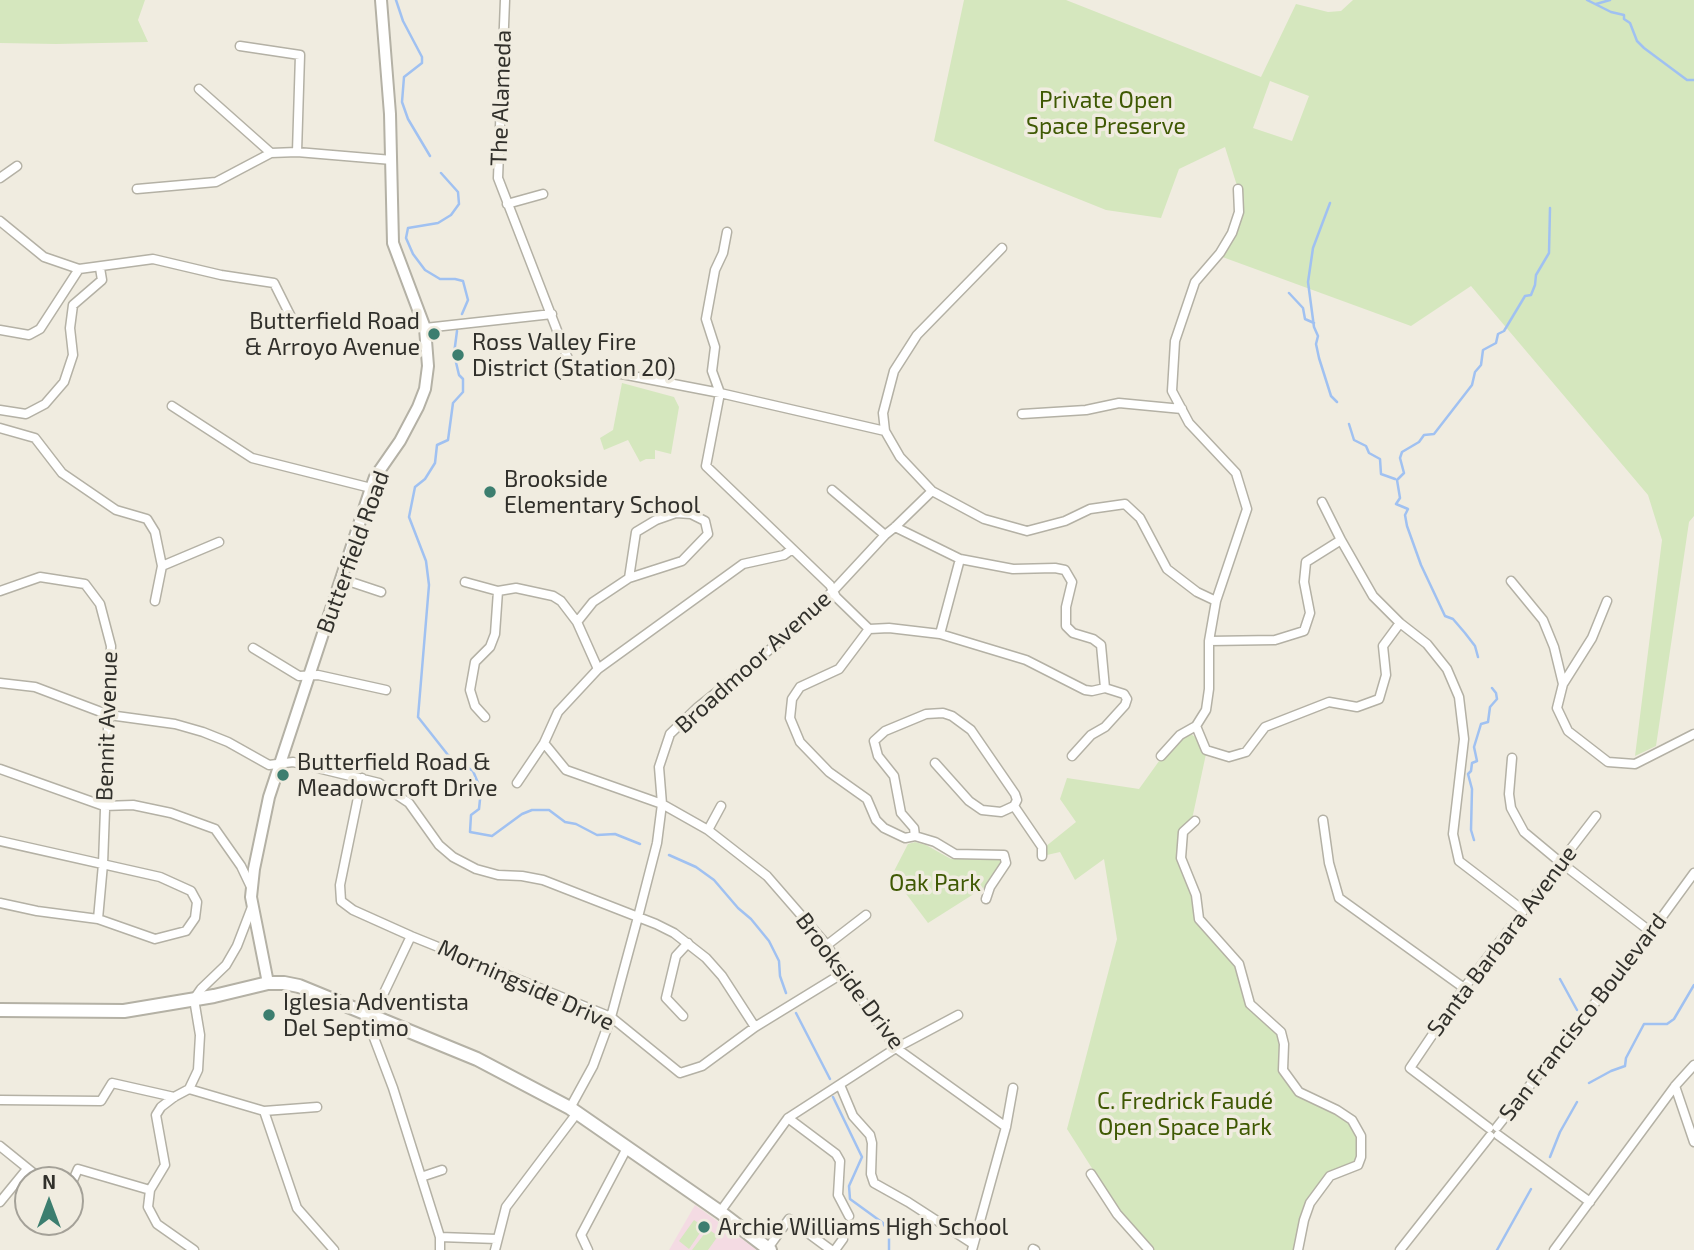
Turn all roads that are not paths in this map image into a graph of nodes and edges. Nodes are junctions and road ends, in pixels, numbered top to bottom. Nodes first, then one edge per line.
1 (381, 0) edge
2 (505, 0) edge
3 (240, 46) dead end
4 (199, 89) dead end
5 (297, 152) junction
6 (271, 153) junction
7 (392, 160) junction
8 (17, 166) dead end
9 (0, 178) edge
10 (137, 188) dead end
11 (1238, 189) dead end
12 (543, 194) dead end
13 (507, 204) junction
14 (0, 221) edge
15 (727, 232) dead end
16 (1002, 247) dead end
17 (100, 268) junction
18 (79, 269) junction
19 (552, 314) junction
20 (293, 321) dead end
21 (425, 328) junction
22 (0, 330) edge
23 (720, 393) junction
24 (172, 406) dead end
25 (1182, 409) junction
26 (0, 410) edge
27 (1022, 414) dead end
28 (0, 428) edge
29 (885, 430) junction
30 (371, 488) junction
31 (832, 490) dead end
32 (932, 491) junction
33 (1322, 502) dead end
34 (895, 527) junction
35 (885, 535) junction
36 (1341, 540) junction
37 (219, 542) dead end
38 (791, 550) junction
39 (960, 559) junction
40 (162, 566) junction
41 (629, 578) junction
42 (342, 579) junction
43 (1511, 581) dead end
44 (465, 582) dead end
45 (0, 591) edge
46 (381, 592) dead end
47 (498, 592) junction
48 (833, 592) junction
49 (155, 601) dead end
50 (1216, 601) junction
51 (1606, 601) dead end
52 (577, 622) junction
53 (1400, 623) junction
54 (869, 629) junction
55 (940, 634) junction
56 (1209, 641) junction
57 (253, 648) dead end
58 (598, 669) junction
59 (308, 675) junction
60 (0, 683) edge
61 (1563, 684) junction
62 (1105, 688) junction
63 (386, 690) dead end
64 (109, 715) junction
65 (485, 717) dead end
66 (1196, 726) junction
67 (1694, 734) edge
68 (544, 743) junction
69 (1072, 756) dead end
70 (1161, 756) dead end
71 (1512, 758) dead end
72 (280, 762) junction
73 (935, 763) dead end
74 (0, 769) edge
75 (362, 778) junction
76 (517, 783) dead end
77 (662, 804) junction
78 (104, 806) junction
79 (721, 806) dead end
80 (1014, 806) junction
81 (1596, 816) dead end
82 (1323, 820) dead end
83 (1195, 821) dead end
84 (708, 830) junction
85 (915, 836) junction
86 (0, 841) edge
87 (1042, 856) dead end
88 (1560, 862) junction
89 (103, 864) junction
90 (1694, 873) edge
91 (251, 887) junction
92 (986, 899) dead end
93 (0, 902) edge
94 (251, 907) junction
95 (1523, 910) junction
96 (866, 915) dead end
97 (638, 917) junction
98 (98, 919) junction
99 (1651, 932) junction
100 (411, 936) junction
101 (688, 943) junction
102 (827, 945) junction
103 (843, 973) junction
104 (268, 983) junction
105 (1464, 988) junction
106 (194, 999) junction
107 (0, 1010) edge
108 (958, 1015) dead end
109 (373, 1016) junction
110 (683, 1016) dead end
111 (611, 1017) junction
112 (755, 1027) junction
113 (896, 1048) junction
114 (1694, 1065) edge
115 (840, 1085) junction
116 (1675, 1086) junction
117 (1013, 1088) dead end
118 (189, 1089) junction
119 (174, 1097) junction
120 (0, 1100) edge
121 (317, 1107) dead end
122 (574, 1110) junction
123 (264, 1111) junction
124 (788, 1118) junction
125 (1006, 1127) junction
126 (1493, 1131) junction
127 (1694, 1142) edge
128 (0, 1146) edge
129 (627, 1148) junction
130 (23, 1166) edge
131 (442, 1170) dead end
132 (84, 1171) edge
133 (1091, 1174) dead end
134 (421, 1177) junction
135 (14, 1185) edge
136 (150, 1189) junction
137 (0, 1202) edge
138 (1590, 1202) junction
139 (720, 1212) junction
140 (849, 1216) dead end
141 (440, 1237) junction
142 (497, 1239) junction
143 (843, 1239) dead end
144 (973, 1247) edge
145 (1559, 1248) edge
146 (769, 1249) edge
147 (194, 1250) edge
148 (334, 1250) edge
149 (440, 1250) edge
150 (495, 1250) edge
151 (588, 1250) edge
152 (833, 1250) edge
153 (1149, 1250) edge
154 (1298, 1250) edge
155 (1400, 1250) edge

1 - 7 street, Butterfield Road
2 - 13 street, The Alameda
3 - 5 street
4 - 6 street
5 - 6 street
5 - 7 street
6 - 10 street
7 - 21 street, Butterfield Road
8 - 9 street
11 - 25 street
12 - 13 street
13 - 19 street, The Alameda
14 - 18 street
15 - 23 street
16 - 29 street
17 - 18 street
17 - 20 street
17 - 26 street
18 - 22 street
19 - 21 street
19 - 23 street, The Alameda
21 - 30 street, Butterfield Road
23 - 29 street, The Alameda
23 - 38 street
24 - 30 street
25 - 27 street
25 - 50 street
28 - 40 street
29 - 32 street
30 - 42 street, Butterfield Road
31 - 35 street
32 - 34 street, Broadmoor Avenue
32 - 50 street
33 - 36 street
34 - 35 street, Broadmoor Avenue
34 - 39 street
35 - 48 street, Broadmoor Avenue
36 - 53 street
36 - 56 street
37 - 40 street
38 - 48 street
38 - 58 street
39 - 55 street
39 - 62 street
40 - 49 street
41 - 41 street
41 - 52 street
42 - 46 street
42 - 59 street, Butterfield Road
43 - 61 street
44 - 47 street
45 - 64 street, Bennit Avenue
47 - 52 street
47 - 65 street
48 - 54 street
48 - 77 street, Broadmoor Avenue
50 - 56 street
51 - 61 street
52 - 58 street
53 - 66 street
53 - 95 street
54 - 55 street
54 - 85 street
55 - 62 street
56 - 66 street
57 - 59 street
58 - 68 street
59 - 63 street
59 - 72 street, Butterfield Road
60 - 64 street
61 - 67 street
62 - 69 street
64 - 72 street
64 - 78 street, Bennit Avenue
66 - 70 street
68 - 76 street
68 - 77 street, Brookside Drive
71 - 88 street
72 - 75 street
72 - 91 street, Butterfield Road
73 - 80 street
74 - 78 street
75 - 97 street
75 - 100 street, Morningside Drive
77 - 84 street, Brookside Drive
77 - 97 street, Broadmoor Avenue
78 - 89 street, Bennit Avenue
78 - 91 street
79 - 84 street
80 - 85 street
80 - 87 street
81 - 88 street, Santa Barbara Avenue
82 - 105 street
83 - 154 street
84 - 102 street, Brookside Drive
85 - 92 street
86 - 89 street
88 - 95 street, Santa Barbara Avenue
88 - 99 street
89 - 98 street, Bennit Avenue
89 - 98 street
90 - 99 street, San Francisco Boulevard
91 - 94 street, Butterfield Road
93 - 98 street
94 - 104 street, Butterfield Road
94 - 106 street
95 - 105 street, Santa Barbara Avenue
96 - 102 street
97 - 101 street
97 - 111 street, Broadmoor Avenue
99 - 126 street, San Francisco Boulevard
100 - 109 street
100 - 111 street, Morningside Drive
101 - 110 street
101 - 112 street
102 - 103 street, Brookside Drive
103 - 112 street, Morningside Drive
103 - 113 street, Brookside Drive
104 - 106 main road
104 - 109 main road
105 - 126 street, Santa Barbara Avenue
106 - 107 main road
106 - 118 street
108 - 113 street
109 - 122 main road
109 - 134 street
111 - 112 street, Morningside Drive
111 - 122 street, Broadmoor Avenue
113 - 115 street
113 - 125 street, Brookside Drive
114 - 116 street
115 - 124 street
115 - 144 street
116 - 127 street
116 - 138 street
117 - 125 street
118 - 119 street
118 - 123 street
119 - 120 street
119 - 136 street
121 - 123 street
122 - 129 main road
122 - 142 street, Broadmoor Avenue
123 - 148 street
124 - 139 street
124 - 140 street
125 - 144 street
126 - 138 street
126 - 155 street, San Francisco Boulevard
128 - 130 street
129 - 139 main road
129 - 151 street
131 - 134 street
132 - 136 street
133 - 153 street
134 - 141 street
135 - 137 street
136 - 147 street
138 - 145 street
139 - 146 main road
141 - 142 street
141 - 149 street
142 - 150 street, Broadmoor Avenue
143 - 152 street
146 - 152 street

